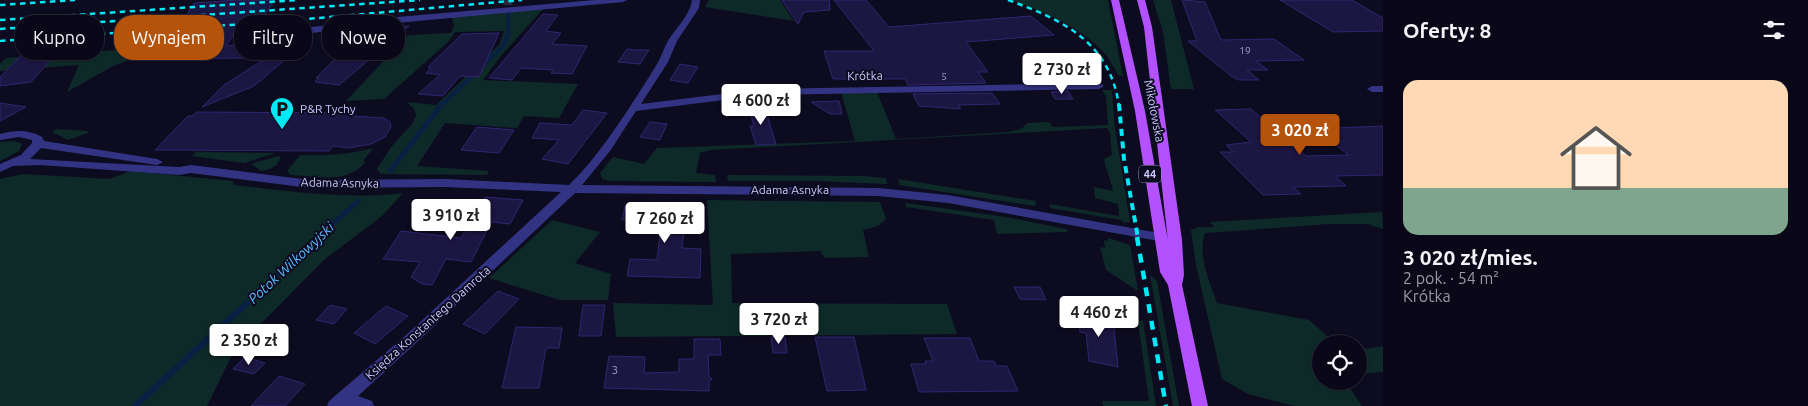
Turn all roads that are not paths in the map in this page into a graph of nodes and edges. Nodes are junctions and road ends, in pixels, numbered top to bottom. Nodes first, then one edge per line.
1 (623, 0) edge
2 (696, 0) edge
3 (1115, 0) edge
4 (1141, 0) edge
5 (312, 30) dead end
6 (1099, 86) dead end
7 (1372, 89) dead end
8 (1383, 89) edge
9 (633, 108) junction
10 (4, 136) edge
11 (38, 144) junction
12 (13, 163) junction
13 (0, 168) edge
14 (191, 169) junction
15 (572, 189) junction
16 (1160, 237) junction
17 (1176, 240) junction
18 (1175, 285) junction
19 (339, 402) edge
20 (366, 406) edge
21 (1200, 406) edge

1 - 5 street
2 - 9 street, Księdza Konstantego Damrota
3 - 16 main road, Mikołowska / 44
4 - 17 main road, Mikołowska / 44
6 - 9 street, Krótka
7 - 8 street
9 - 15 street, Księdza Konstantego Damrota
10 - 11 street, Adama Asnyka
11 - 12 street
11 - 14 street, Adama Asnyka
12 - 13 street
12 - 14 street, Adama Asnyka
14 - 15 street, Adama Asnyka
15 - 16 street, Adama Asnyka
15 - 19 street, Księdza Konstantego Damrota
16 - 17 street, Adama Asnyka
16 - 18 main road, Mikołowska / 44
17 - 18 main road, Mikołowska / 44
18 - 21 main road, Mikołowska / 44
19 - 20 street

